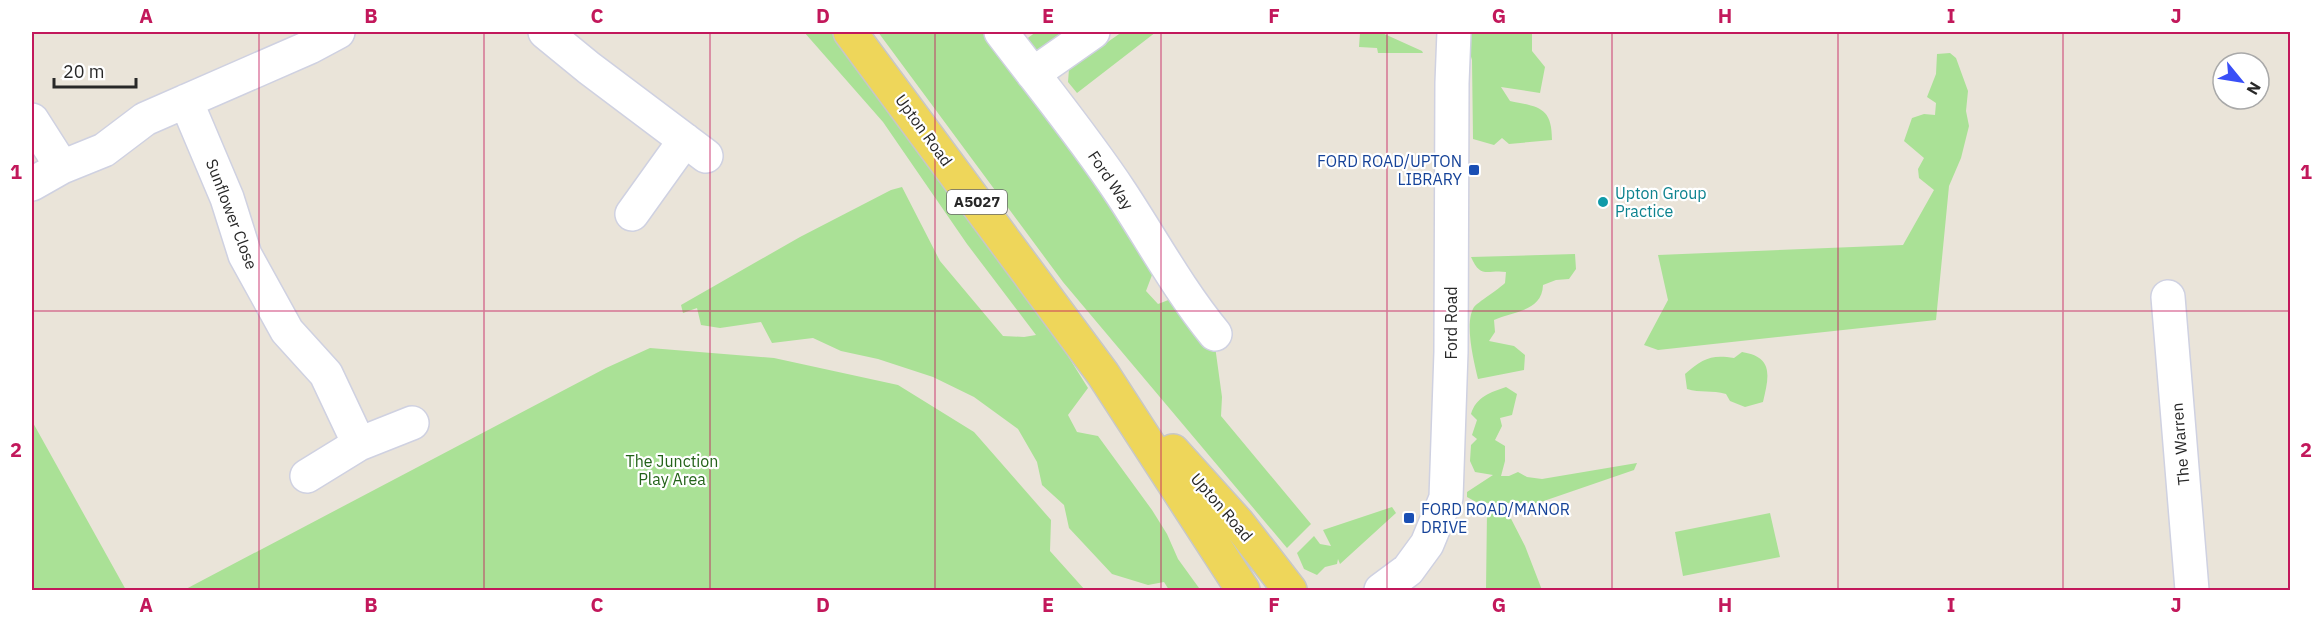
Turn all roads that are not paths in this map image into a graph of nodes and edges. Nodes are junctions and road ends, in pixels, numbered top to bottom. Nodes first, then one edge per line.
1 (338, 32) edge
2 (545, 32) edge
3 (850, 32) edge
4 (1001, 32) edge
5 (1093, 32) edge
6 (1454, 32) edge
7 (1033, 74) junction
8 (186, 101) junction
9 (32, 120) edge
10 (62, 167) junction
11 (32, 184) edge
12 (632, 214) dead end
13 (2168, 297) dead end
14 (1215, 334) dead end
15 (1103, 374) junction
16 (412, 423) dead end
17 (359, 444) junction
18 (307, 476) dead end
19 (1418, 580) edge
20 (1243, 591) edge
21 (1290, 591) edge
22 (1381, 591) edge
23 (2192, 591) edge

1 - 8 street
2 - 12 street
3 - 15 main road, Upton Road / A5027
4 - 7 street, Ford Way
5 - 7 street
6 - 19 street, Ford Road
7 - 14 street, Ford Way
8 - 10 street
8 - 17 street, Sunflower Close
9 - 10 street
10 - 11 street
13 - 23 street, The Warren
15 - 20 main road, Upton Road / A5027
15 - 21 main road, Upton Road / A5027
16 - 17 street
17 - 18 street
19 - 22 street, Ford Road

